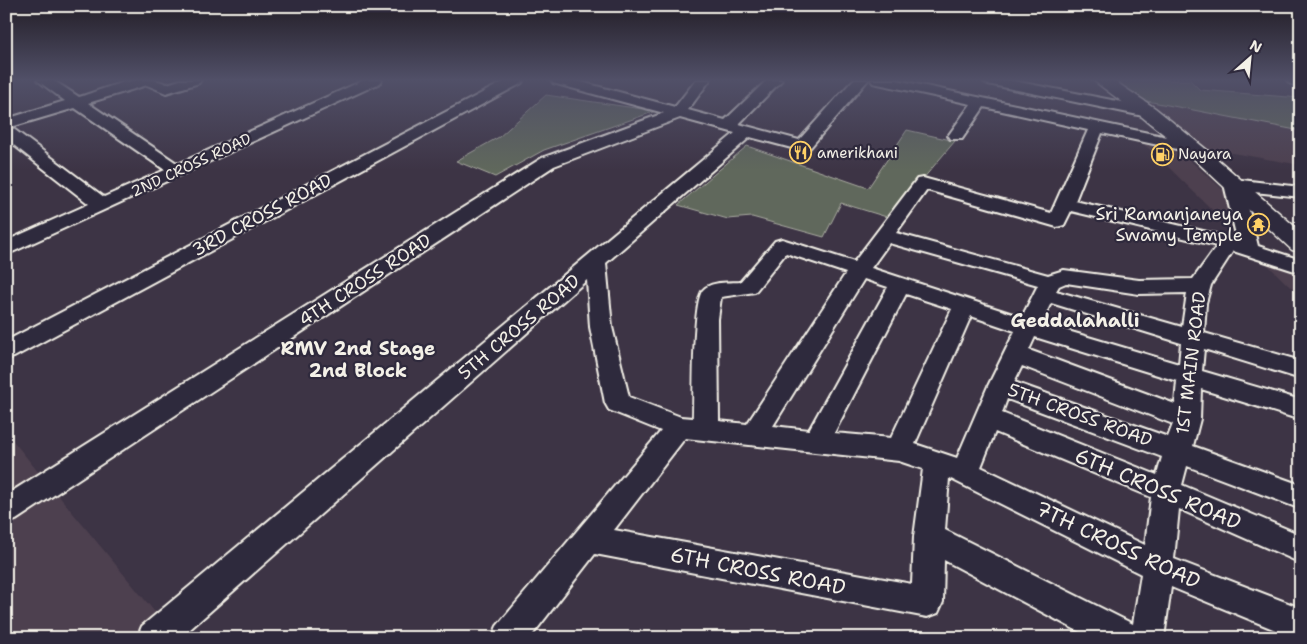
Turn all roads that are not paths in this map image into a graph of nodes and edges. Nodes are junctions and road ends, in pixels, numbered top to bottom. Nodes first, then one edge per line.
1 (52, 110) edge
2 (90, 110) edge
3 (310, 110) edge
4 (461, 110) edge
5 (671, 110) edge
6 (752, 110) edge
7 (834, 110) edge
8 (974, 110) edge
9 (1018, 110) edge
10 (1138, 110) edge
11 (1145, 110) edge
12 (678, 112) junction
13 (1148, 112) junction
14 (6, 124) edge
15 (1097, 127) junction
16 (737, 129) junction
17 (6, 132) edge
18 (956, 136) dead end
19 (1191, 147) junction
20 (178, 171) junction
21 (1233, 184) junction
22 (1301, 192) edge
23 (1064, 204) junction
24 (102, 205) junction
25 (886, 236) junction
26 (1297, 239) edge
27 (1239, 247) junction
28 (6, 249) edge
29 (596, 261) junction
30 (1301, 267) edge
31 (859, 270) junction
32 (900, 284) junction
33 (1200, 284) junction
34 (1046, 288) junction
35 (965, 305) junction
36 (1028, 327) junction
37 (1193, 338) junction
38 (6, 351) edge
39 (1015, 354) junction
40 (1301, 370) edge
41 (1191, 375) junction
42 (1000, 386) junction
43 (1301, 410) edge
44 (988, 418) junction
45 (1187, 419) junction
46 (693, 429) junction
47 (754, 434) junction
48 (816, 441) junction
49 (899, 450) junction
50 (1179, 452) junction
51 (937, 463) junction
52 (965, 472) junction
53 (1166, 491) junction
54 (1301, 498) edge
55 (6, 512) edge
56 (929, 537) junction
57 (589, 539) junction
58 (1301, 549) edge
59 (1158, 567) junction
60 (1301, 624) edge
61 (154, 638) edge
62 (508, 638) edge
63 (1126, 638) edge
64 (1148, 638) edge

1 - 14 street
2 - 20 street
3 - 20 street, 2ND CROSS ROAD
4 - 38 street, 3RD CROSS ROAD
5 - 12 street
6 - 16 street
7 - 16 street
8 - 18 street
9 - 15 street
10 - 13 street
11 - 13 street
12 - 16 street
12 - 55 street, 4TH CROSS ROAD
13 - 19 street
15 - 19 street
15 - 23 street
16 - 29 street, 5TH CROSS ROAD
17 - 24 street
19 - 21 street
20 - 24 street, 2ND CROSS ROAD
21 - 22 street
21 - 26 street
21 - 27 street
23 - 25 street
23 - 27 street
24 - 28 street, 2ND CROSS ROAD
25 - 31 street
25 - 34 street
27 - 30 street
27 - 33 street, 1ST MAIN ROAD
29 - 46 street, 7TH CROSS ROAD
29 - 61 street, 5TH CROSS ROAD
31 - 32 street
31 - 46 street
31 - 47 street
32 - 35 street
32 - 48 street
33 - 34 street
33 - 37 street, 1ST MAIN ROAD
34 - 36 street
34 - 37 street
35 - 36 street
35 - 49 street
36 - 39 street
36 - 41 street
37 - 40 street
37 - 41 street, 1ST MAIN ROAD
39 - 42 street
39 - 45 street
41 - 43 street
41 - 45 street, 1ST MAIN ROAD
42 - 44 street
42 - 50 street, 5TH CROSS ROAD
44 - 52 street
44 - 53 street, 6TH CROSS ROAD
45 - 50 street, 1ST MAIN ROAD
46 - 47 street, 7TH CROSS ROAD
46 - 57 street
47 - 48 street, 7TH CROSS ROAD
48 - 49 street, 7TH CROSS ROAD
49 - 51 street, 7TH CROSS ROAD
50 - 53 street, 1ST MAIN ROAD
50 - 54 street, 5TH CROSS ROAD
51 - 52 street, 7TH CROSS ROAD
51 - 56 street
52 - 59 street, 7TH CROSS ROAD
53 - 58 street, 6TH CROSS ROAD
53 - 59 street, 1ST MAIN ROAD
56 - 57 street, 6TH CROSS ROAD
56 - 63 street
57 - 62 street
59 - 60 street, 7TH CROSS ROAD
59 - 64 street, 1ST MAIN ROAD

